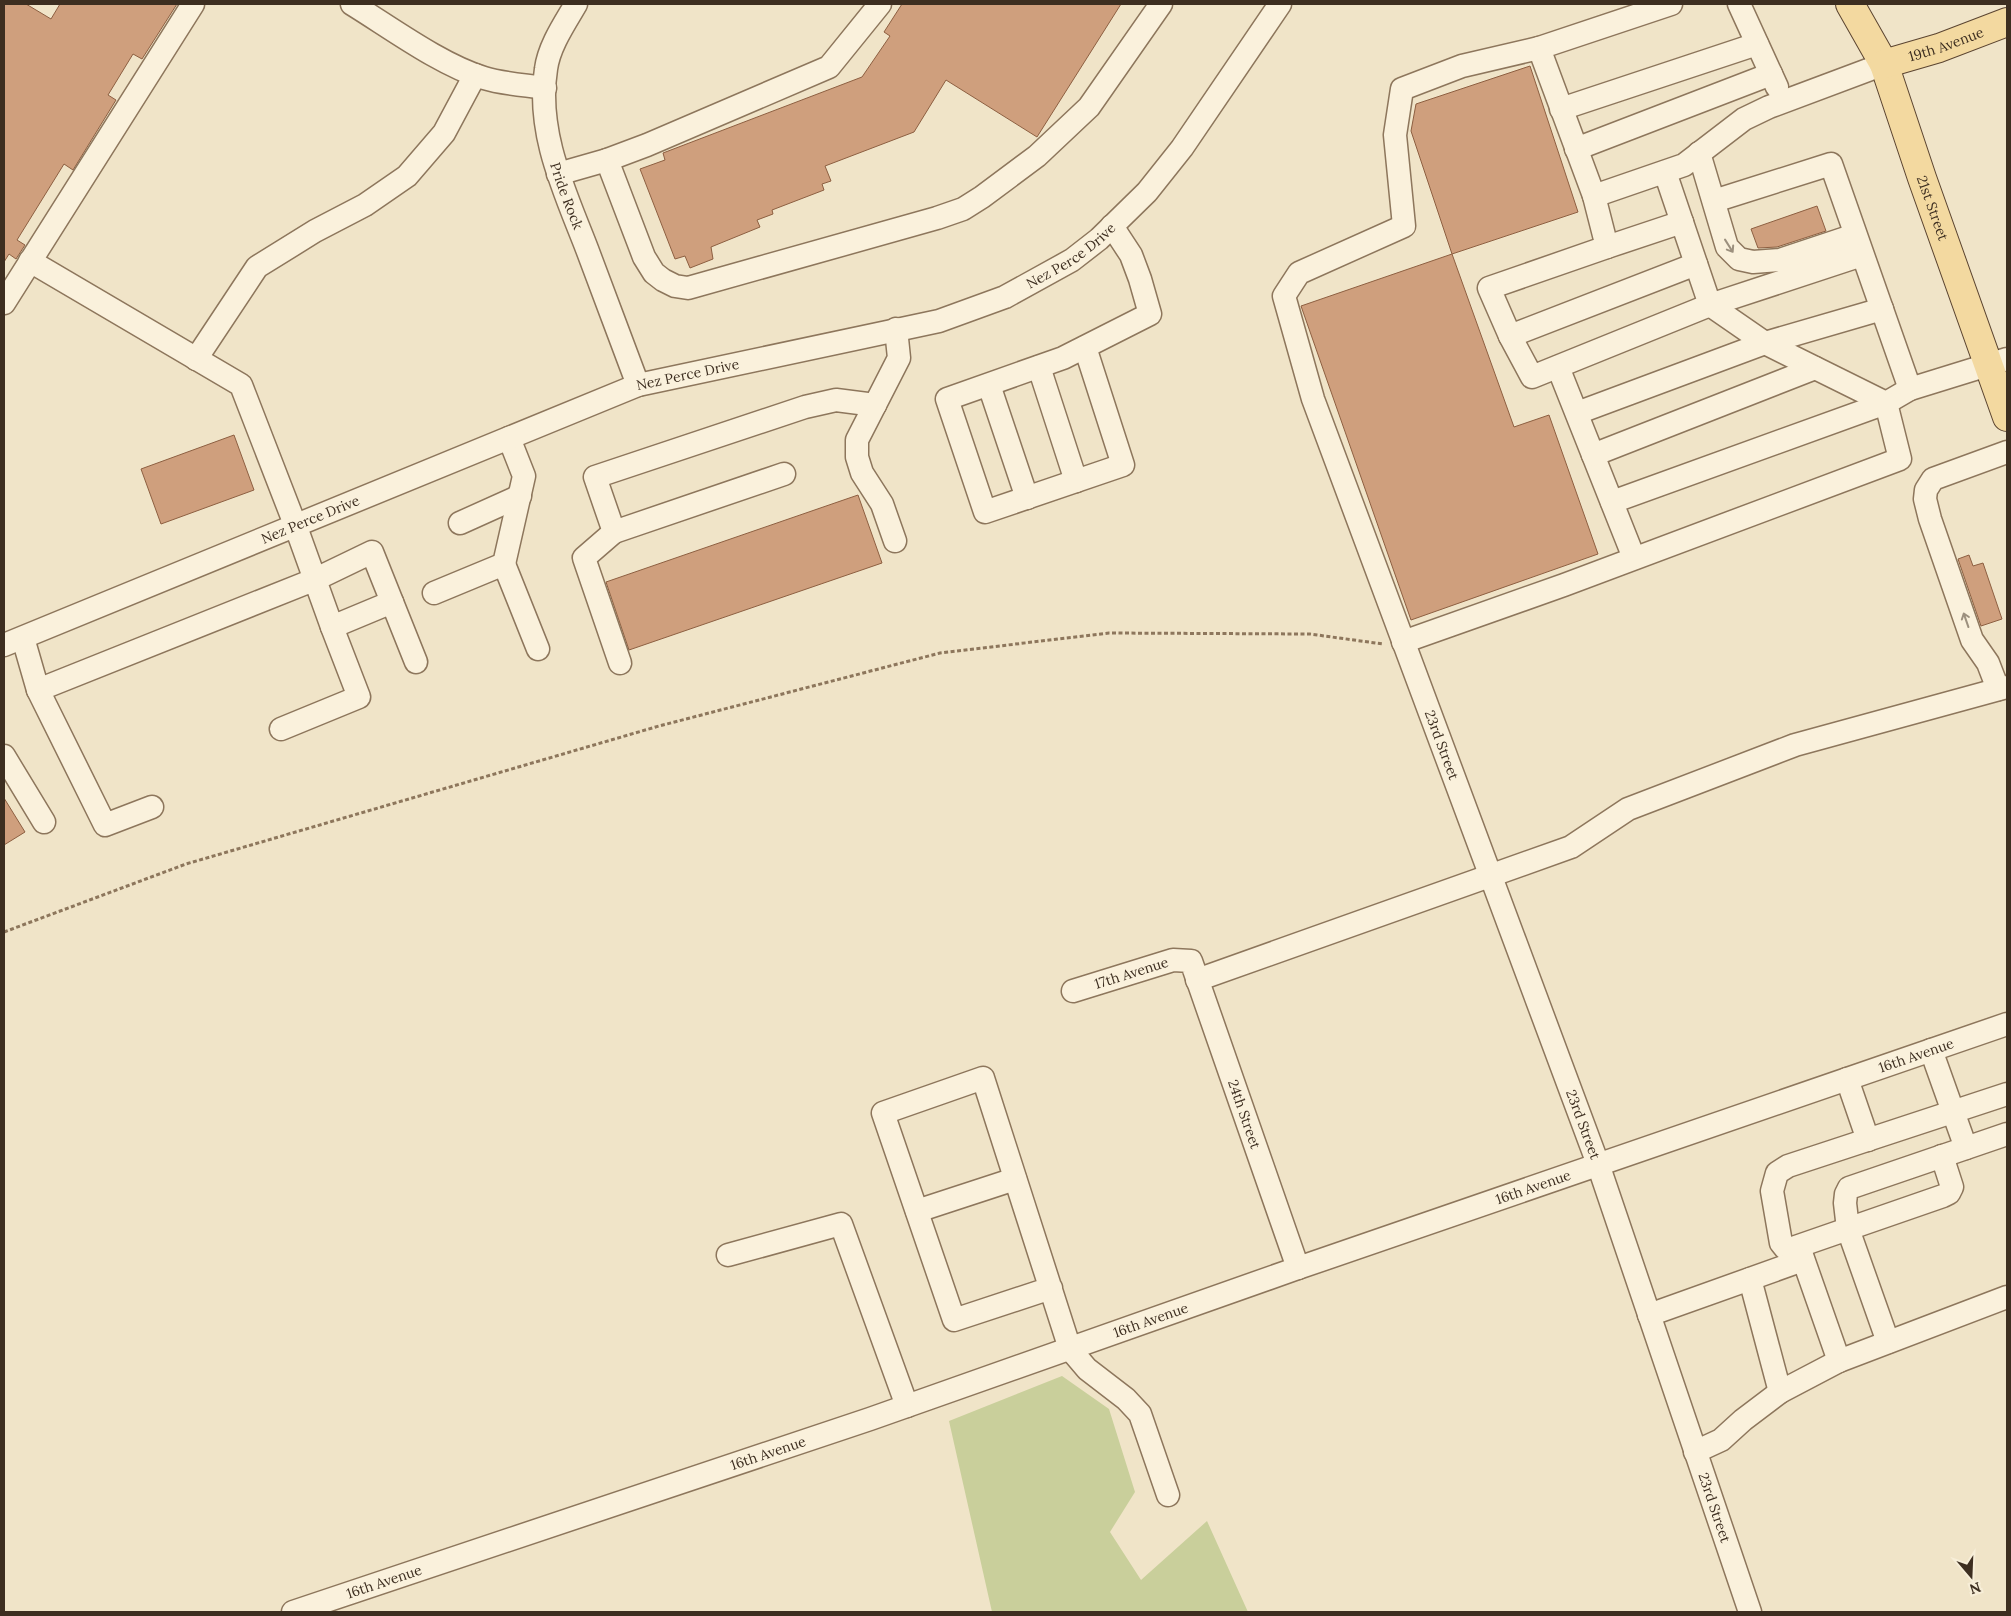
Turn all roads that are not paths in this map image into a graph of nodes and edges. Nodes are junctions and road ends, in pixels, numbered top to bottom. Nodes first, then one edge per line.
1 (192, 4) edge
2 (352, 4) edge
3 (576, 4) edge
4 (880, 4) edge
5 (1161, 4) edge
6 (1280, 4) edge
7 (1671, 4) edge
8 (1739, 4) edge
9 (1850, 4) edge
10 (2007, 22) edge
11 (1758, 44) junction
12 (1539, 48) junction
13 (1884, 64) junction
14 (475, 74) junction
15 (1771, 74) junction
16 (545, 88) junction
17 (1784, 102) junction
18 (1561, 108) junction
19 (1576, 149) junction
20 (1699, 153) junction
21 (607, 160) junction
22 (1665, 172) junction
23 (558, 174) junction
24 (1594, 196) junction
25 (1714, 201) junction
26 (1682, 222) junction
27 (1112, 226) junction
28 (1859, 245) junction
29 (1607, 247) junction
30 (30, 261) junction
31 (1696, 264) junction
32 (4, 303) edge
33 (1710, 305) junction
34 (1882, 309) junction
35 (896, 329) junction
36 (1510, 336) junction
37 (1765, 343) junction
38 (1085, 347) junction
39 (196, 359) junction
40 (1998, 362) edge
41 (1039, 367) junction
42 (1558, 367) junction
43 (1815, 368) junction
44 (638, 385) junction
45 (989, 385) junction
46 (1910, 389) junction
47 (1886, 403) junction
48 (875, 405) junction
49 (1576, 413) junction
50 (2007, 417) edge
51 (509, 438) junction
52 (2007, 452) edge
53 (1593, 455) junction
54 (784, 474) dead end
55 (1076, 481) junction
56 (520, 496) junction
57 (1027, 498) junction
58 (1612, 502) junction
59 (460, 523) dead end
60 (296, 527) junction
61 (614, 532) junction
62 (895, 541) dead end
63 (1634, 558) junction
64 (504, 564) junction
65 (316, 579) junction
66 (434, 593) dead end
67 (392, 602) junction
68 (332, 627) junction
69 (13, 642) edge
70 (1404, 642) junction
71 (538, 649) dead end
72 (416, 662) dead end
73 (620, 663) dead end
74 (2002, 688) edge
75 (38, 690) junction
76 (281, 729) dead end
77 (4, 756) edge
78 (152, 807) dead end
79 (44, 822) dead end
80 (1491, 876) junction
81 (1194, 970) junction
82 (1073, 990) dead end
83 (2007, 1024) edge
84 (1931, 1050) junction
85 (1847, 1079) junction
86 (2007, 1094) edge
87 (1952, 1113) junction
88 (2007, 1134) edge
89 (1868, 1140) junction
90 (1966, 1148) junction
91 (1942, 1156) junction
92 (1598, 1164) junction
93 (1015, 1179) junction
94 (916, 1211) junction
95 (1848, 1229) junction
96 (1801, 1253) junction
97 (728, 1255) dead end
98 (1298, 1268) junction
99 (1750, 1279) junction
100 (1051, 1288) junction
101 (2007, 1297) edge
102 (1649, 1316) junction
103 (1888, 1342) junction
104 (1070, 1349) junction
105 (1839, 1362) junction
106 (1780, 1392) junction
107 (907, 1406) junction
108 (1695, 1452) junction
109 (1168, 1495) dead end
110 (1747, 1611) edge
111 (293, 1612) edge

1 - 30 street
2 - 14 street
3 - 16 street, Pride Rock
4 - 21 street
5 - 21 street
6 - 27 street, Nez Perce Drive
7 - 12 street
8 - 11 street
9 - 13 main road, 21st Street
10 - 13 main road, 19th Avenue
11 - 15 street
11 - 18 street
12 - 18 street
12 - 70 street, 23rd Street
13 - 17 street
13 - 40 main road, 21st Street
14 - 16 street
14 - 39 street
15 - 17 street
15 - 19 street
16 - 23 street, Pride Rock
17 - 20 street
18 - 19 street
19 - 24 street
20 - 22 street
20 - 25 street
21 - 23 street
22 - 24 street
22 - 26 street
23 - 44 street, Pride Rock
24 - 29 street
25 -> 28 street
25 - 28 street
26 - 29 street
26 - 31 street
27 - 35 street, Nez Perce Drive
27 - 38 street
28 - 33 street
28 - 34 street
29 - 36 street
30 - 32 street
30 - 39 street
31 - 33 street
31 - 36 street
33 - 37 street
33 - 42 street
34 - 37 street
34 - 46 street
35 - 44 street, Nez Perce Drive
35 - 48 street
36 - 42 street
37 - 43 street
37 - 49 street
38 - 41 street
38 - 55 street
39 - 60 street
40 - 46 street
40 - 50 main road, 21st Street
41 - 45 street
41 - 55 street
42 - 49 street
43 - 47 street
43 - 53 street
44 - 51 street, Nez Perce Drive
45 - 57 street
45 - 57 street
46 - 47 street
47 - 58 street
47 - 63 street
48 - 61 street
48 - 62 street
49 - 53 street
51 - 56 street
51 - 60 street, Nez Perce Drive
74 -> 52 street
53 - 58 street
54 - 61 street
55 - 57 street
56 - 59 street
56 - 64 street
58 - 63 street
60 - 65 street
60 - 69 street, Nez Perce Drive
61 - 73 street
63 - 70 street
64 - 66 street
64 - 71 street
65 - 67 street
65 - 68 street
65 - 75 street
67 - 68 street
67 - 72 street
68 - 76 street
69 - 75 street
70 - 80 street, 23rd Street
74 - 80 street, 17th Avenue
75 - 78 street
77 - 79 street
80 - 81 street, 17th Avenue
80 - 92 street, 23rd Street
81 - 82 street, 17th Avenue
81 - 98 street, 24th Street
83 - 84 street, 16th Avenue
84 - 85 street, 16th Avenue
84 - 87 street
85 - 89 street
85 - 92 street, 16th Avenue
86 - 87 street
87 - 89 street
87 - 90 street
88 - 90 street
89 - 96 street
90 - 91 street
91 - 95 street
91 - 95 street
92 - 98 street, 16th Avenue
92 - 102 street, 23rd Street
93 - 94 street
93 - 94 street
93 - 100 street
94 - 100 street
95 - 96 street
95 - 103 street
96 - 99 street
96 - 105 street
97 - 107 street
98 - 104 street, 16th Avenue
99 - 102 street
99 - 106 street
100 - 104 street
101 - 103 street
102 - 108 street, 23rd Street
103 - 105 street
104 - 107 street, 16th Avenue
104 - 109 street
105 - 106 street
106 - 108 street
107 - 111 street, 16th Avenue
108 - 110 street, 23rd Street

